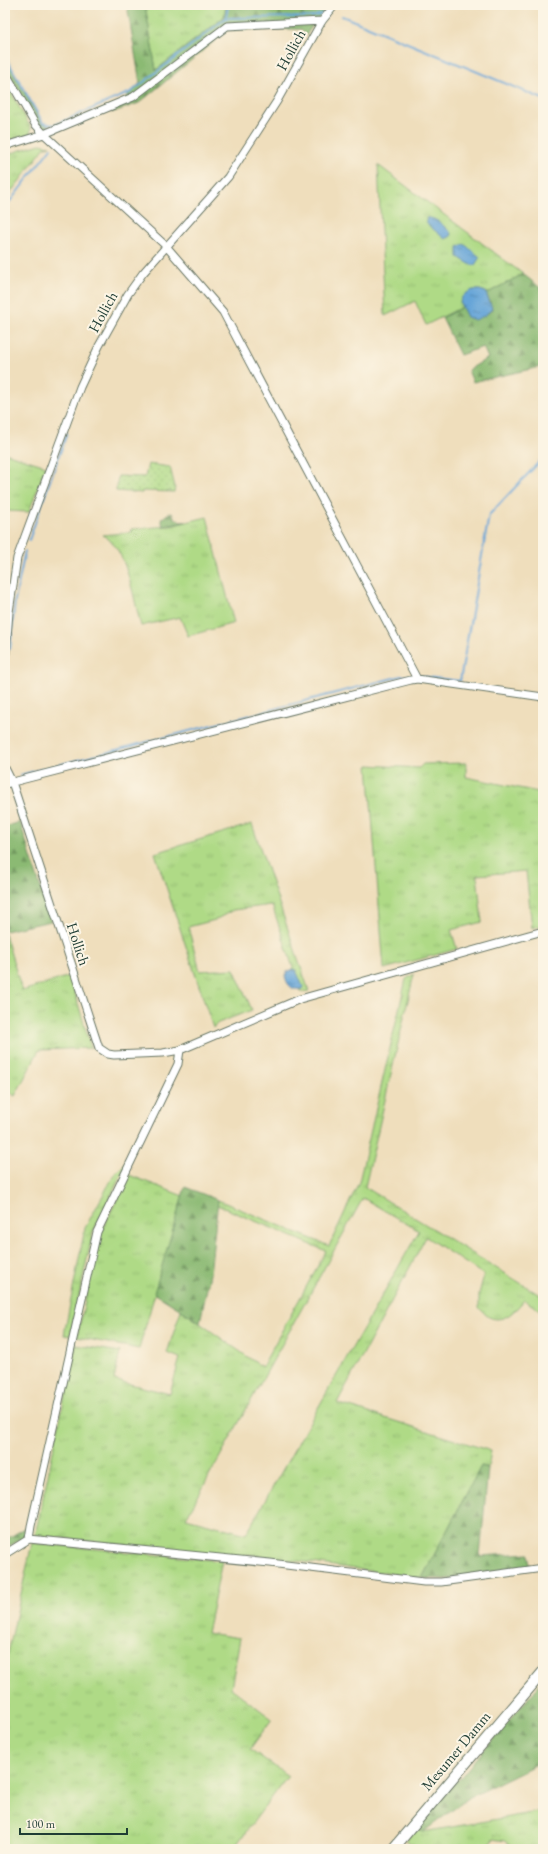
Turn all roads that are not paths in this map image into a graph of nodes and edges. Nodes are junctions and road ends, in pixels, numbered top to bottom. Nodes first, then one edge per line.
1 (335, 5) edge
2 (322, 21) junction
3 (5, 72) edge
4 (44, 134) junction
5 (5, 146) edge
6 (166, 246) junction
7 (5, 663) edge
8 (417, 679) junction
9 (543, 697) edge
10 (5, 768) edge
11 (9, 782) edge
12 (543, 931) edge
13 (180, 1050) junction
14 (29, 1539) junction
15 (5, 1554) edge
16 (543, 1568) edge
17 (543, 1672) edge
18 (393, 1849) edge

1 - 2 street, Hollich
2 - 4 street, Hollich
2 - 6 street, Hollich
3 - 4 street
4 - 5 street, Hollich
4 - 6 street
6 - 7 street, Hollich
6 - 8 street
8 - 9 street
8 - 11 street
10 - 11 street, Hollich
11 - 13 street, Hollich
12 - 13 street, Hollich
13 - 14 street
14 - 15 street
14 - 16 street
17 - 18 main road, Mesumer Damm

